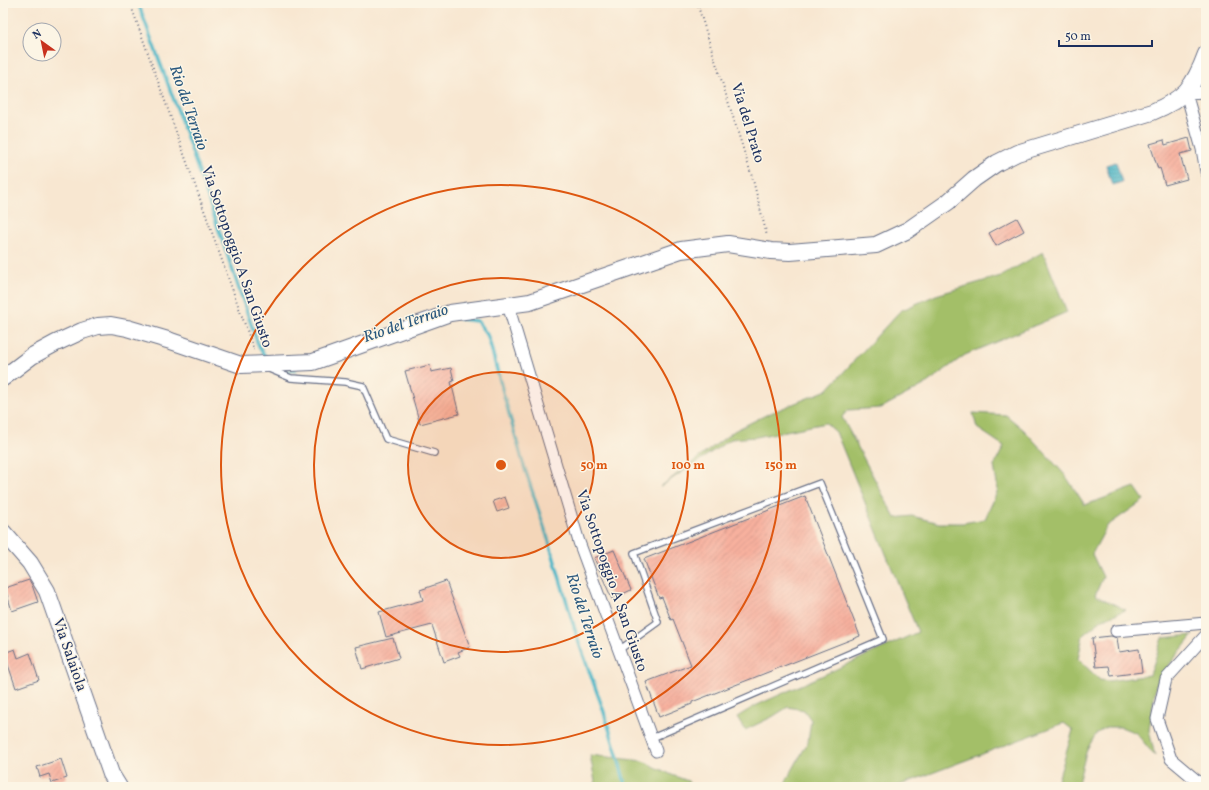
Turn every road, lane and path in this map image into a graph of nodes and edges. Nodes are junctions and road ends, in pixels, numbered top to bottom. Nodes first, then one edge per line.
1 (130, 3) edge
2 (697, 3) edge
3 (1206, 54) edge
4 (1186, 92) junction
5 (1206, 92) edge
6 (1206, 172) edge
7 (771, 251) junction
8 (508, 305) junction
9 (258, 364) junction
10 (3, 378) edge
11 (434, 453) dead end
12 (3, 532) edge
13 (1206, 623) edge
14 (1116, 630) dead end
15 (1206, 635) edge
16 (619, 650) junction
17 (652, 738) junction
18 (656, 751) dead end
19 (1206, 786) edge
20 (119, 787) edge

1 - 9 path, Via Sottopoggio A San Giusto
2 - 7 path, Via del Prato
3 - 4 street
4 - 5 street
4 - 6 street
4 - 7 street
7 - 8 street
8 - 9 street
8 - 16 street, Via Sottopoggio A San Giusto
9 - 10 street
9 - 11 lane, Via Sottopoggio A San Giusto
12 - 20 street, Via Salaiola
13 - 14 street
15 - 19 street
16 - 17 street, Via Sottopoggio A San Giusto
16 - 17 lane
17 - 18 street, Via Sottopoggio A San Giusto

